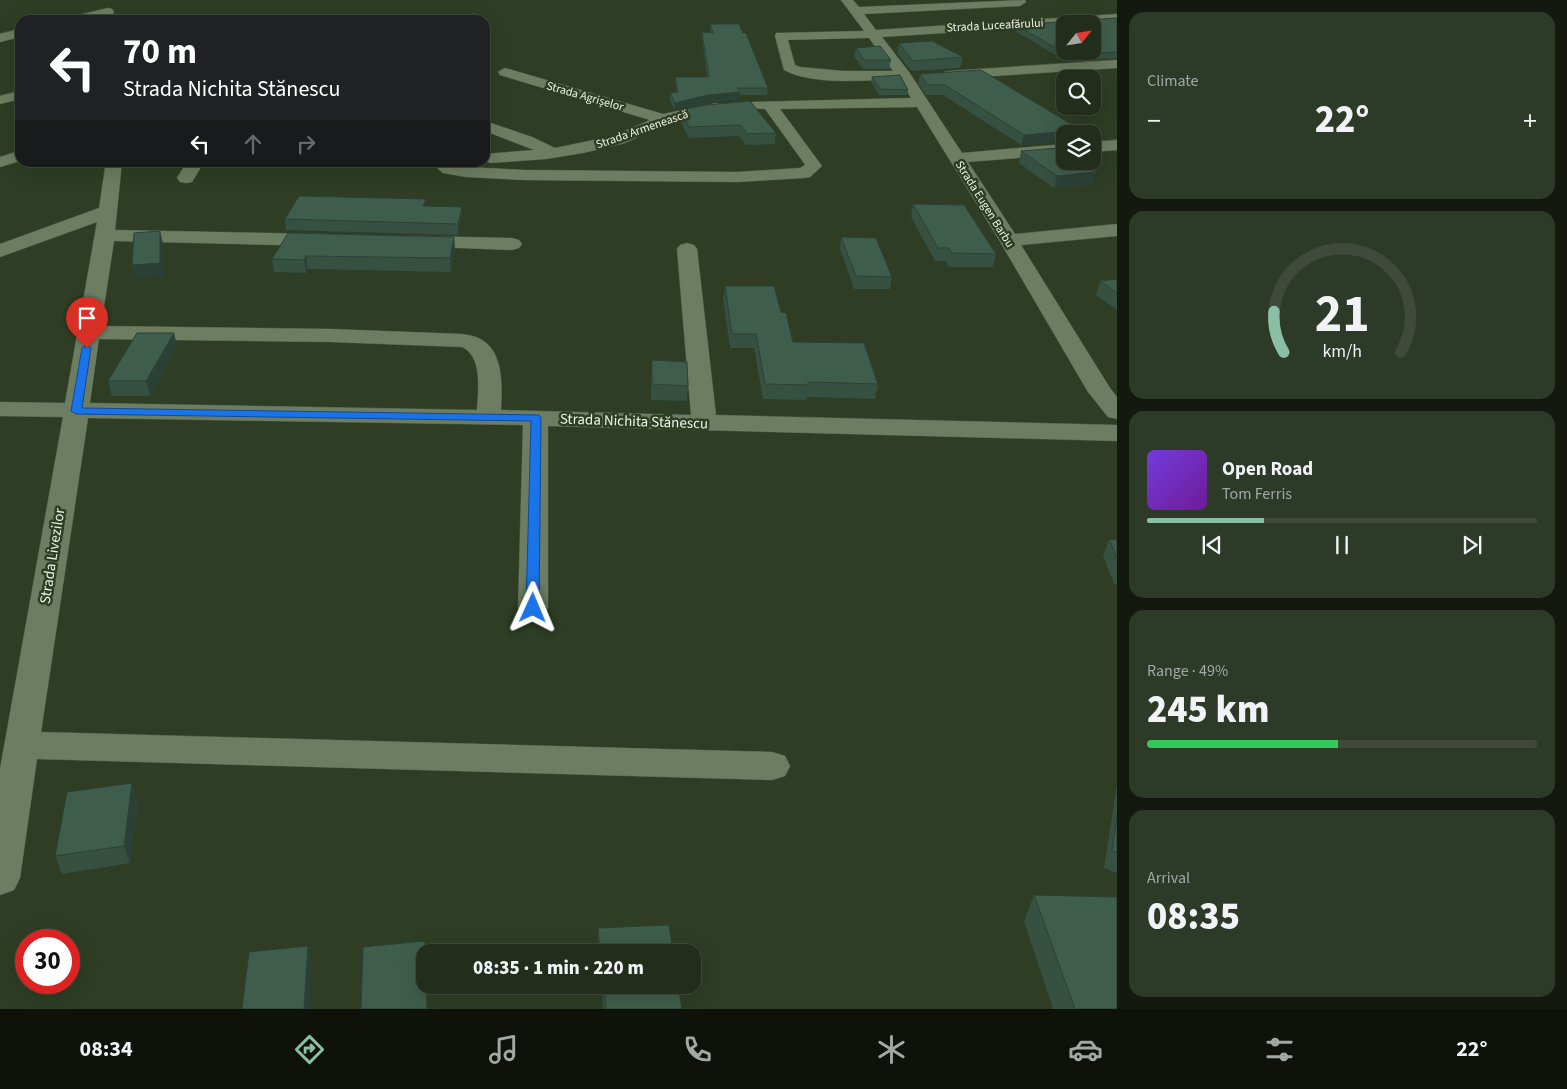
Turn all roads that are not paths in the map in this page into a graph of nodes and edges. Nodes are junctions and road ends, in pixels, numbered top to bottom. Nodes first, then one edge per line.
1 (1020, 2) dead end
2 (851, 5) edge
3 (108, 11) edge
4 (93, 15) edge
5 (1117, 18) edge
6 (874, 33) junction
7 (15, 34) edge
8 (0, 38) edge
9 (1117, 64) edge
10 (505, 72) dead end
11 (917, 76) junction
12 (15, 96) edge
13 (0, 100) edge
14 (920, 102) junction
15 (769, 105) junction
16 (664, 119) junction
17 (490, 128) edge
18 (1117, 145) edge
19 (1101, 146) edge
20 (1056, 150) edge
21 (552, 152) junction
22 (522, 157) junction
23 (15, 158) edge
24 (490, 158) edge
25 (956, 158) junction
26 (0, 162) edge
27 (113, 167) edge
28 (193, 167) edge
29 (446, 167) edge
30 (525, 175) junction
31 (186, 178) dead end
32 (107, 223) junction
33 (1117, 230) edge
34 (343, 240) edge
35 (1009, 240) junction
36 (403, 241) edge
37 (512, 244) dead end
38 (688, 250) dead end
39 (0, 251) edge
40 (89, 332) junction
41 (0, 409) edge
42 (76, 411) junction
43 (1117, 412) edge
44 (489, 417) junction
45 (536, 418) junction
46 (704, 423) junction
47 (1117, 433) edge
48 (533, 608) dead end
49 (22, 745) junction
50 (772, 766) dead end
51 (0, 878) edge

1 - 2 street
2 - 6 street, Strada Eugen Barbu
3 - 4 street
5 - 6 street, Strada Luceafărului
6 - 11 street, Strada Eugen Barbu
6 - 11 street, Strada Luceafărului
7 - 8 street
9 - 11 street
10 - 16 street, Strada Agrișelor
11 - 14 street, Strada Eugen Barbu
12 - 13 street
14 - 15 street, Strada Armenească
14 - 25 street, Strada Eugen Barbu
15 - 16 street, Strada Armenească
15 - 30 street
16 - 21 street, Strada Armenească
17 - 21 street
18 - 19 street
20 - 25 street
21 - 22 street, Strada Armenească
22 - 24 street, Strada Armenească
22 - 30 street
23 - 26 street
25 - 35 street, Strada Eugen Barbu
27 - 32 street, Strada Livezilor
28 - 31 street
29 - 30 street
32 - 34 street
32 - 39 street
32 - 40 street, Strada Livezilor
33 - 35 street
35 - 43 street, Strada Eugen Barbu
36 - 37 street
38 - 46 street
40 - 42 street, Strada Livezilor
40 - 44 street
41 - 42 street, Strada Nichita Stănescu
42 - 44 street, Strada Nichita Stănescu
42 - 49 street, Strada Livezilor
44 - 45 street, Strada Nichita Stănescu
45 - 46 street, Strada Nichita Stănescu
45 - 48 street
46 - 47 street, Strada Nichita Stănescu
49 - 50 street
49 - 51 street, Strada Livezilor

